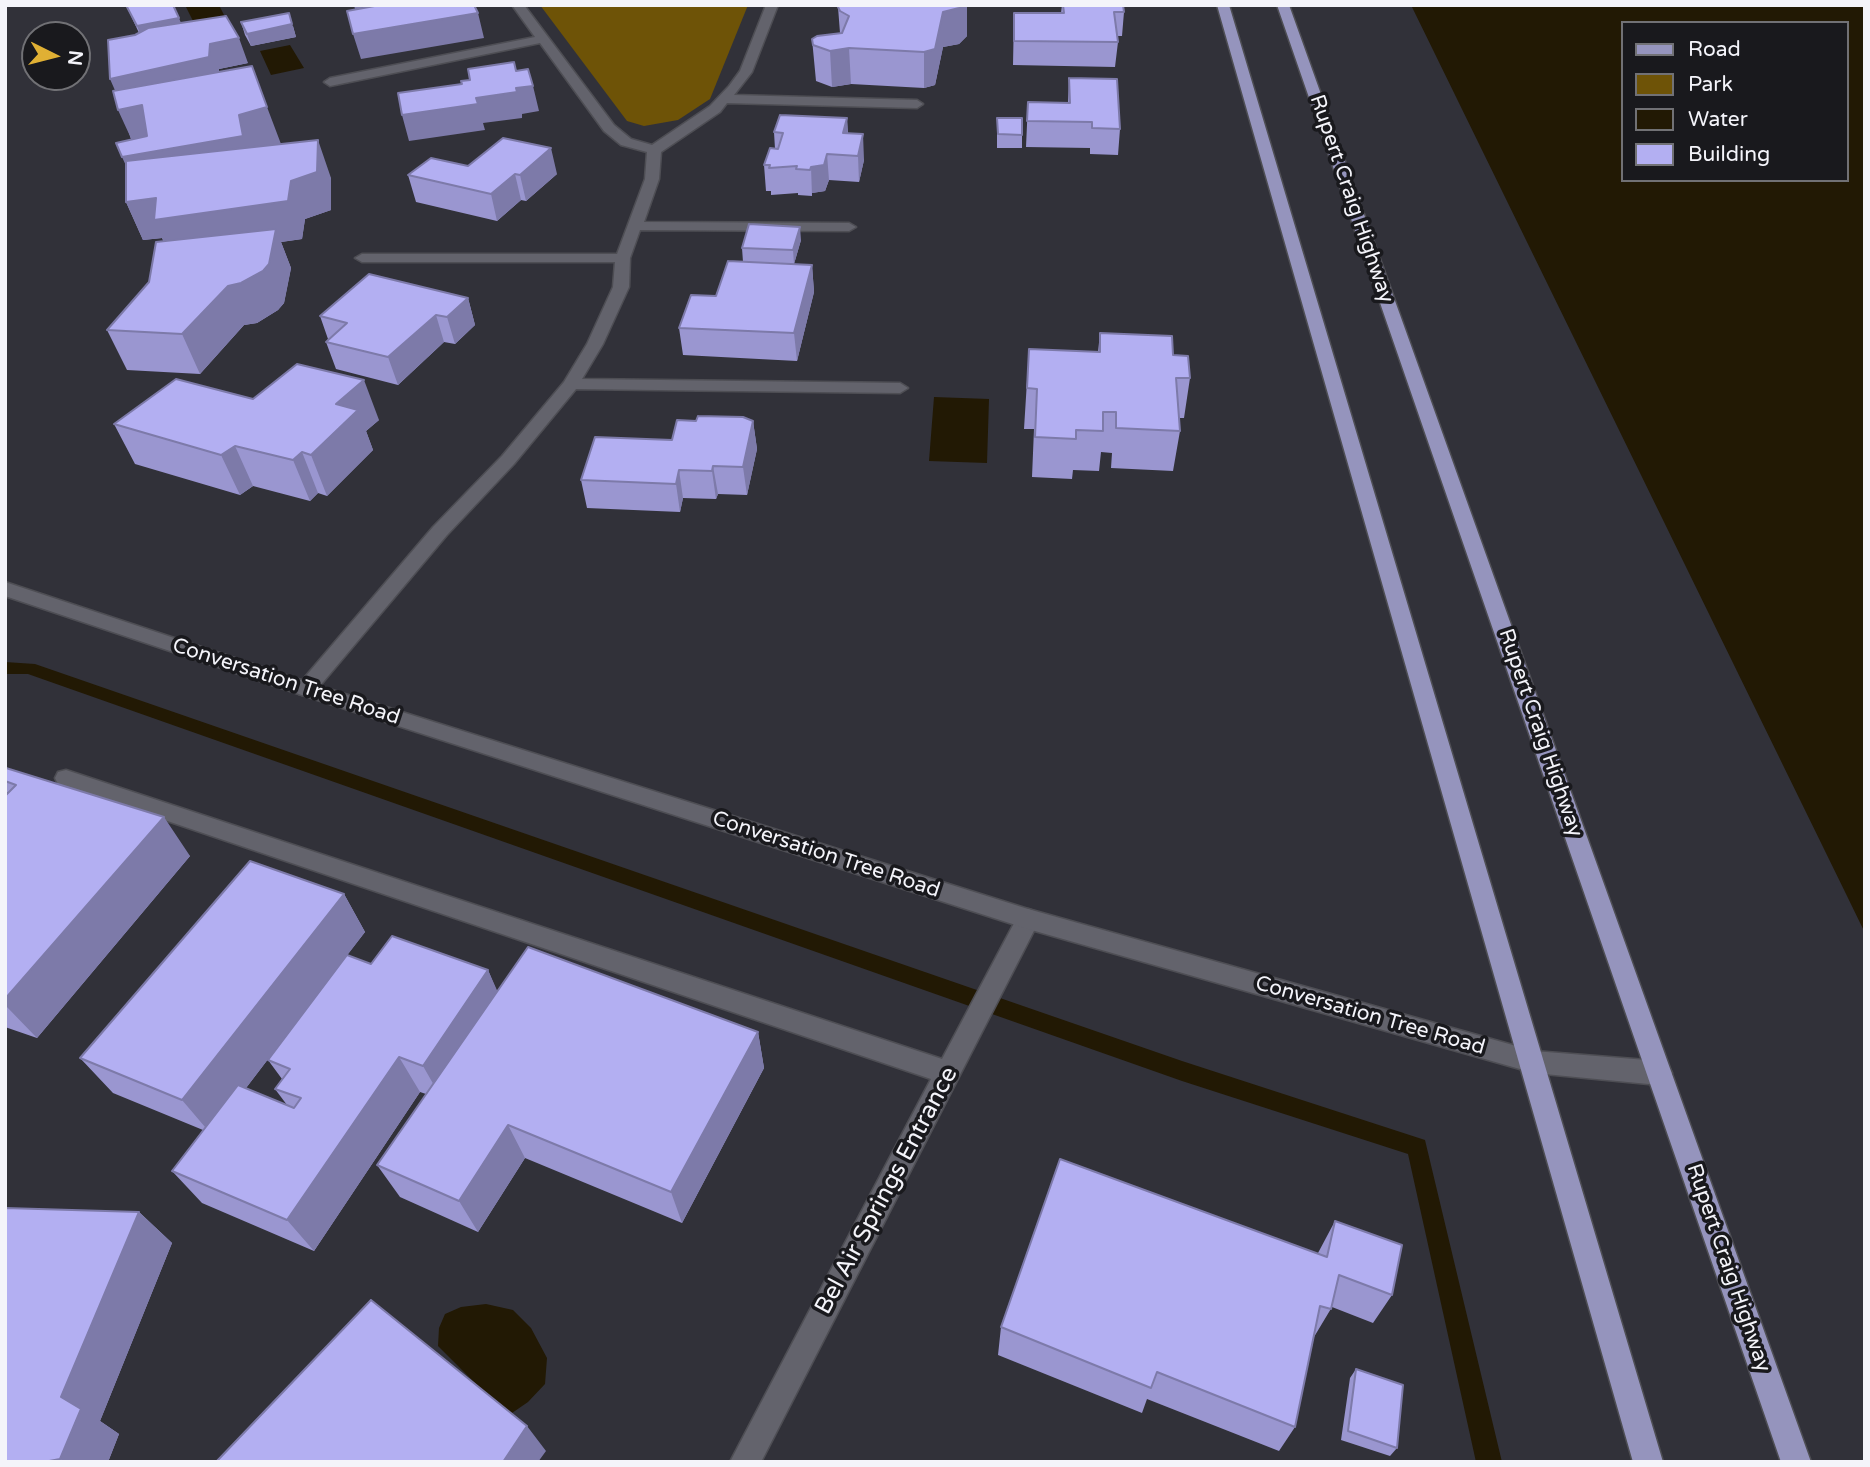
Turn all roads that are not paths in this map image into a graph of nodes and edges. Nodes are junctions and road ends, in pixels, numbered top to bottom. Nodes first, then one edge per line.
1 (518, 5) edge
2 (772, 5) edge
3 (1223, 5) edge
4 (1283, 5) edge
5 (541, 39) junction
6 (330, 82) dead end
7 (725, 99) junction
8 (917, 104) dead end
9 (654, 150) junction
10 (636, 226) junction
11 (849, 227) dead end
12 (362, 258) dead end
13 (623, 258) junction
14 (571, 384) junction
15 (900, 388) dead end
16 (5, 590) edge
17 (306, 689) junction
18 (66, 778) dead end
19 (1028, 919) junction
20 (1534, 1062) junction
21 (948, 1073) junction
22 (1659, 1073) junction
23 (751, 1458) edge
24 (1648, 1462) edge
25 (1796, 1462) edge

1 - 5 street
2 - 7 street
3 - 20 main road
4 - 22 main road, Rupert Craig Highway
5 - 6 street
5 - 9 street
7 - 8 street
7 - 9 street
9 - 10 street
10 - 11 street
10 - 13 street
12 - 13 street
13 - 14 street
14 - 15 street
14 - 17 street
16 - 17 street, Conversation Tree Road
17 - 19 street, Conversation Tree Road
18 - 21 street
19 - 20 street, Conversation Tree Road
19 - 21 street, Bel Air Springs Entrance
20 - 22 street, Conversation Tree Road
20 - 24 main road
21 - 23 street, Bel Air Springs Entrance
22 - 25 main road, Rupert Craig Highway

